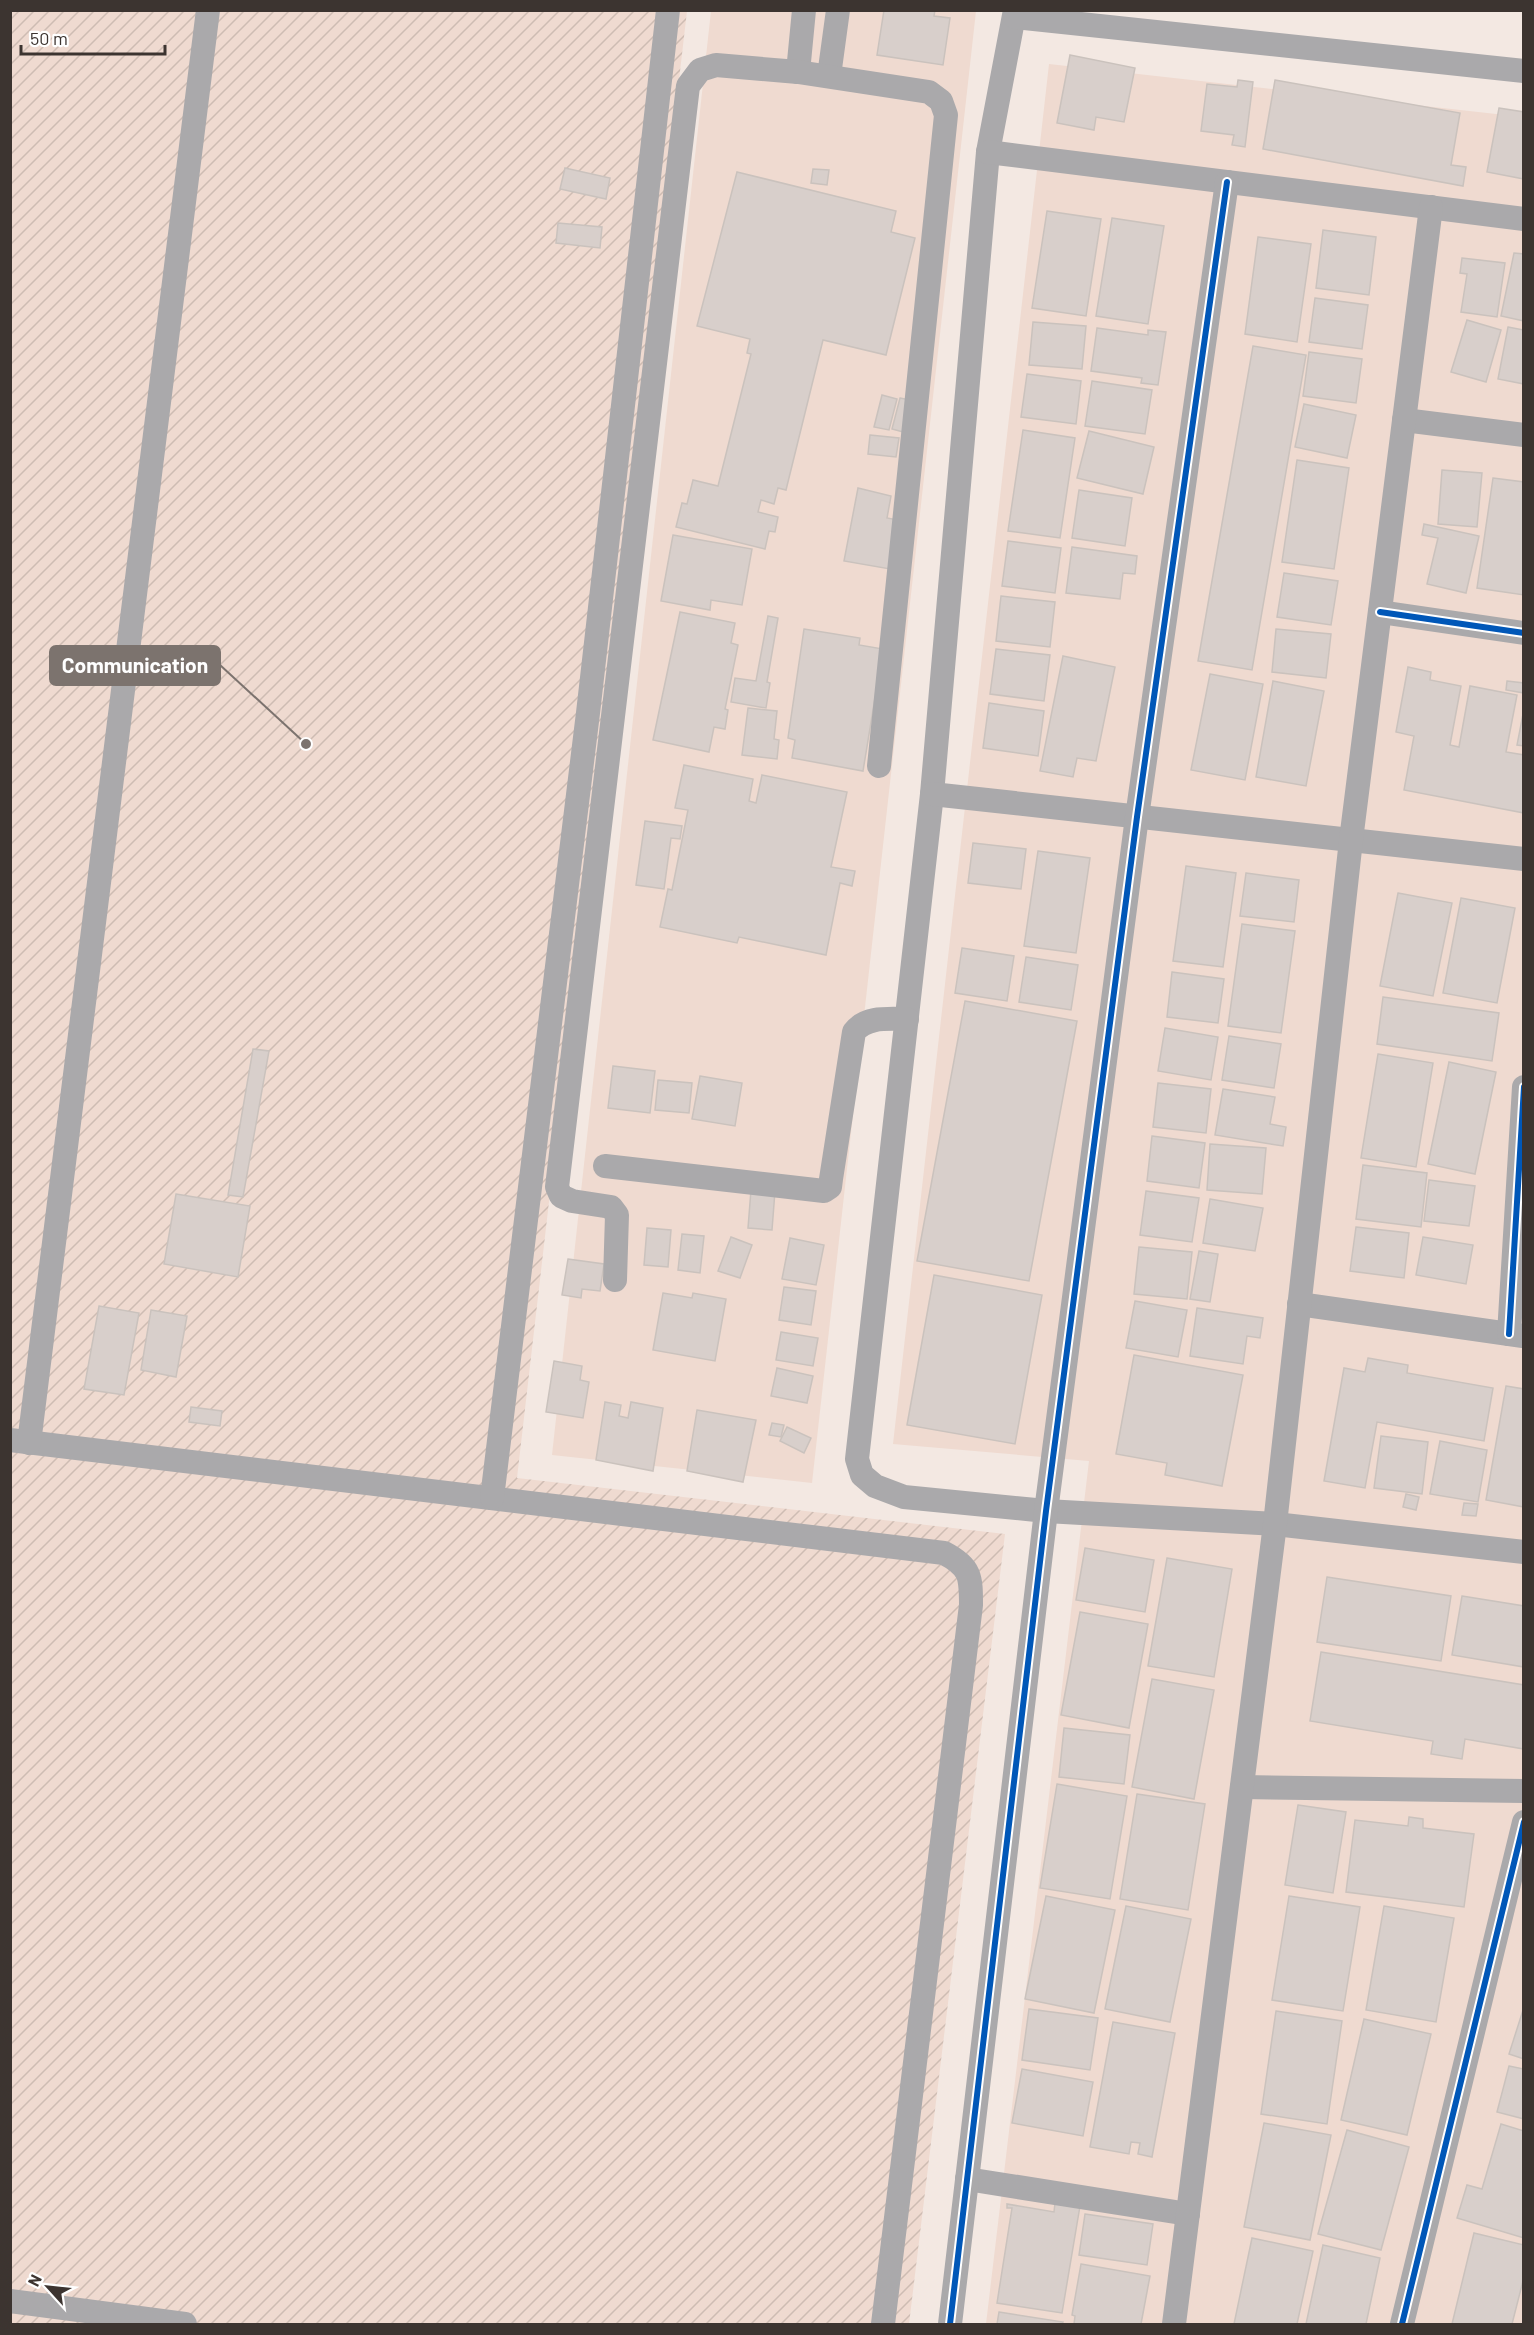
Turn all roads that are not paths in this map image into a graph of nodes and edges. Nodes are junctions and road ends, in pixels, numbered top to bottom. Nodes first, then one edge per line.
1 (208, 10) edge
2 (668, 10) edge
3 (804, 10) edge
4 (838, 10) edge
5 (1015, 14) edge
6 (1524, 71) edge
7 (798, 72) junction
8 (829, 76) junction
9 (688, 86) junction
10 (658, 96) junction
11 (988, 152) junction
12 (1227, 182) junction
13 (1431, 207) junction
14 (1524, 219) edge
15 (1404, 420) junction
16 (1524, 435) edge
17 (1380, 612) junction
18 (1524, 633) edge
19 (879, 766) dead end
20 (932, 794) junction
21 (1137, 817) junction
22 (1351, 840) junction
23 (1524, 859) edge
24 (907, 1019) junction
25 (1524, 1087) edge
26 (1523, 1097) edge
27 (605, 1166) dead end
28 (615, 1280) dead end
29 (1299, 1304) junction
30 (1516, 1335) edge
31 (20, 1441) edge
32 (492, 1498) junction
33 (1046, 1511) junction
34 (1275, 1524) junction
35 (1524, 1552) edge
36 (1242, 1787) junction
37 (1524, 1791) edge
38 (1524, 1822) edge
39 (967, 2179) junction
40 (1188, 2214) junction
41 (10, 2301) edge
42 (185, 2325) edge
43 (883, 2325) edge
44 (950, 2325) edge
45 (1174, 2325) edge
46 (1402, 2325) edge

1 - 31 street
2 - 10 street
3 - 7 street
4 - 8 street
5 - 6 street
5 - 11 street
7 - 8 street
7 - 9 street
8 - 19 street
9 - 10 street
9 - 28 street
10 - 32 street
11 - 12 street
11 - 20 street
12 - 13 street
12 - 21 street
13 - 14 street
13 - 15 street
15 - 16 street
15 - 17 street
17 - 18 street
17 - 22 street
20 - 21 street
20 - 24 street
21 - 22 street
21 - 33 street
22 - 23 street
22 - 29 street
24 - 27 street
24 - 33 street
25 - 26 street
26 - 30 street
29 - 30 street
29 - 34 street
31 - 32 street
32 - 43 street
33 - 34 street
33 - 39 street
34 - 35 street
34 - 36 street
36 - 37 street
36 - 40 street
38 - 46 street
39 - 40 street
39 - 44 street
40 - 45 street
41 - 42 street

